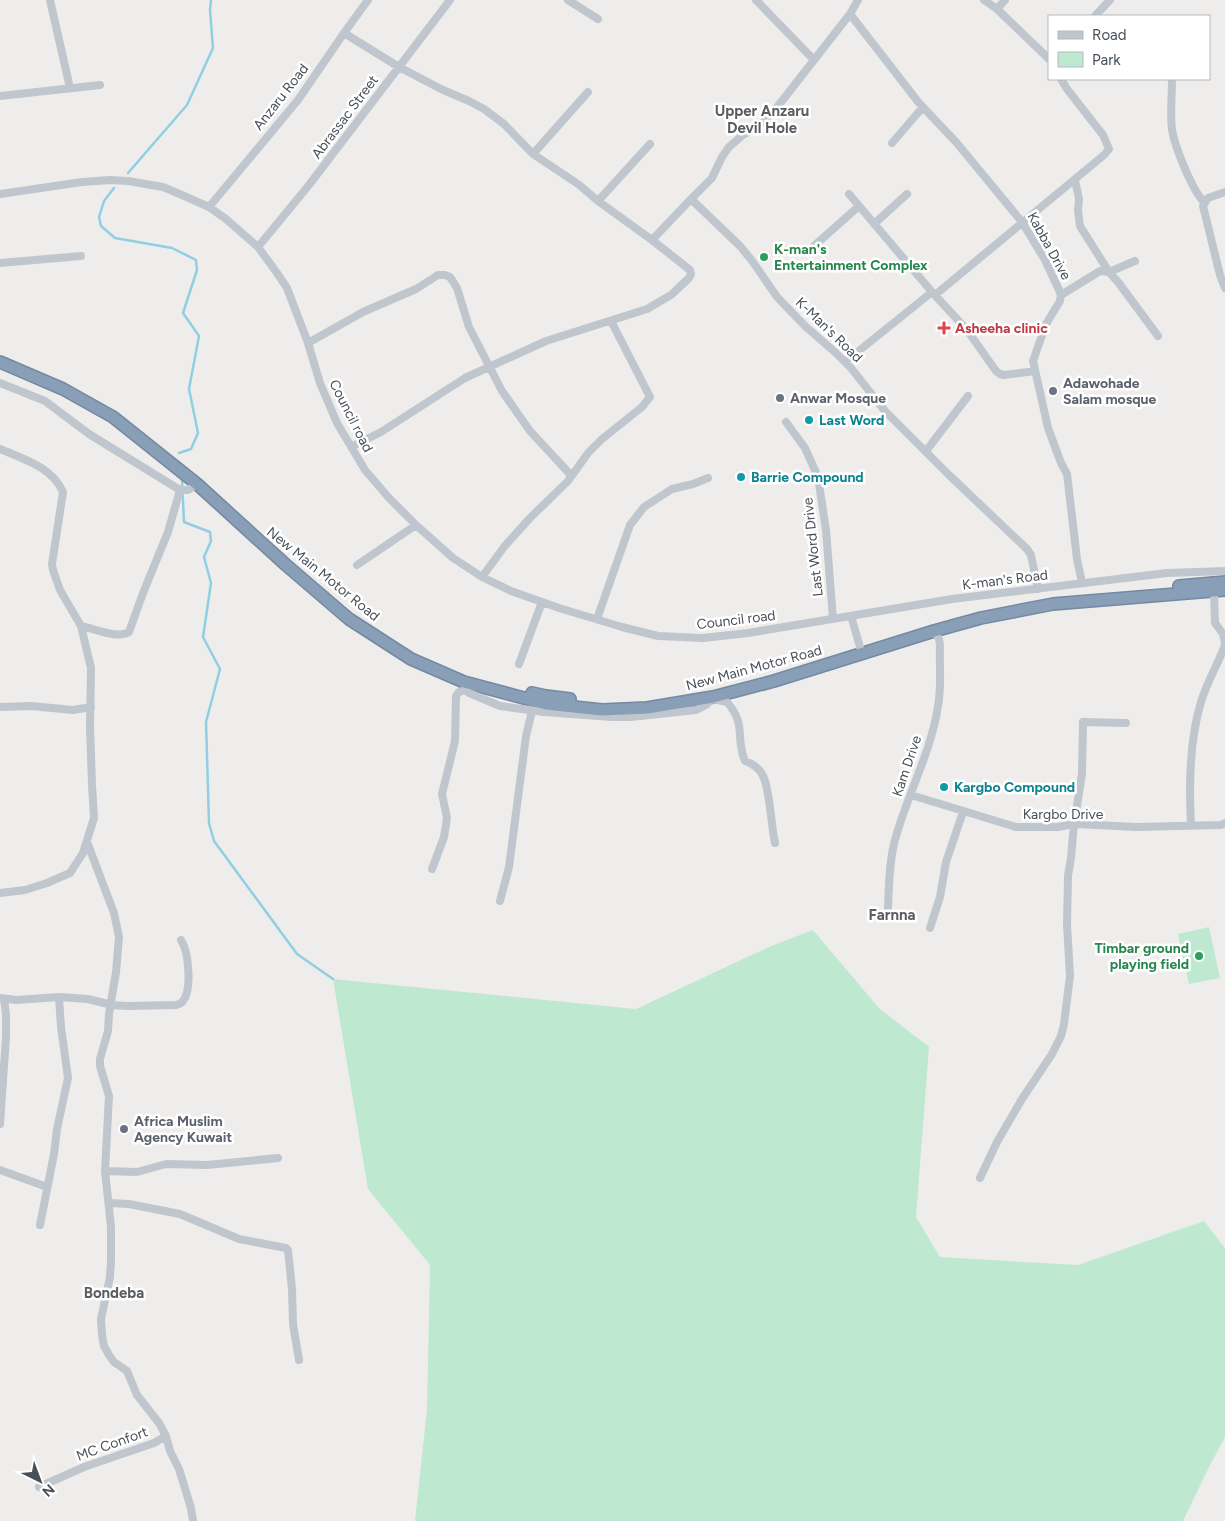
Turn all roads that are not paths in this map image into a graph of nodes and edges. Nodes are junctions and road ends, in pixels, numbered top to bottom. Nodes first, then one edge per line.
1 (50, 0) edge
2 (368, 0) edge
3 (450, 0) edge
4 (568, 0) edge
5 (756, 0) edge
6 (858, 0) edge
7 (984, 0) edge
8 (1005, 0) edge
9 (1110, 0) edge
10 (997, 10) junction
11 (850, 14) junction
12 (1096, 15) edge
13 (598, 19) dead end
14 (344, 32) junction
15 (1048, 58) edge
16 (814, 60) junction
17 (399, 67) junction
18 (1062, 80) edge
19 (1172, 80) edge
20 (100, 85) dead end
21 (70, 88) junction
22 (588, 92) dead end
23 (0, 96) edge
24 (924, 107) junction
25 (892, 143) dead end
26 (650, 144) dead end
27 (533, 154) junction
28 (1075, 180) junction
29 (1225, 192) edge
30 (0, 194) edge
31 (849, 194) dead end
32 (907, 194) dead end
33 (691, 199) junction
34 (598, 201) junction
35 (1204, 202) junction
36 (859, 206) junction
37 (210, 207) junction
38 (1022, 222) junction
39 (874, 224) junction
40 (652, 240) junction
41 (814, 246) dead end
42 (258, 247) junction
43 (81, 256) dead end
44 (1134, 260) dead end
45 (0, 263) edge
46 (1109, 272) junction
47 (1225, 288) edge
48 (934, 294) junction
49 (1061, 295) junction
50 (611, 321) junction
51 (1158, 336) dead end
52 (308, 343) junction
53 (0, 355) edge
54 (0, 362) edge
55 (845, 362) junction
56 (489, 367) junction
57 (1035, 371) junction
58 (0, 383) edge
59 (968, 396) dead end
60 (786, 422) dead end
61 (350, 447) junction
62 (0, 449) edge
63 (926, 451) junction
64 (570, 477) junction
65 (708, 478) dead end
66 (196, 484) junction
67 (180, 490) junction
68 (416, 525) junction
69 (357, 565) dead end
70 (1225, 572) edge
71 (482, 577) junction
72 (1082, 583) junction
73 (1219, 584) edge
74 (1038, 589) junction
75 (542, 602) junction
76 (850, 616) junction
77 (597, 619) junction
78 (833, 619) junction
79 (789, 625) joint
80 (82, 626) junction
81 (934, 631) junction
82 (1225, 644) edge
83 (860, 647) junction
84 (519, 664) dead end
85 (464, 686) junction
86 (712, 698) junction
87 (0, 707) edge
88 (91, 707) junction
89 (532, 711) junction
90 (1126, 723) dead end
91 (910, 795) junction
92 (963, 812) junction
93 (1225, 823) edge
94 (1074, 824) junction
95 (1191, 825) junction
96 (88, 842) junction
97 (775, 843) dead end
98 (432, 868) dead end
99 (0, 892) edge
100 (500, 901) dead end
101 (888, 908) dead end
102 (930, 928) dead end
103 (181, 940) dead end
104 (59, 997) junction
105 (2, 998) edge
106 (112, 1005) junction
107 (0, 1124) edge
108 (278, 1158) dead end
109 (0, 1170) edge
110 (105, 1171) junction
111 (980, 1178) dead end
112 (47, 1187) junction
113 (109, 1203) junction
114 (40, 1225) dead end
115 (299, 1360) dead end
116 (166, 1436) junction
117 (38, 1487) dead end
118 (193, 1521) edge

1 - 21 street
2 - 14 street, Anzaru Road
3 - 17 street, Abrassac Street
4 - 13 street
5 - 16 street
6 - 11 street
7 - 10 street
8 - 10 street
9 - 12 street
10 - 15 street
11 - 16 street
11 - 24 street, Kabba Drive
14 - 17 street
14 - 37 street, Anzaru Road
16 - 33 street
17 - 27 street
17 - 42 street, Abrassac Street
18 - 28 street
19 - 35 street
20 - 21 street
21 - 23 street
22 - 27 street
24 - 25 street
24 - 38 street, Kabba Drive
26 - 34 street
27 - 34 street
28 - 38 street
28 - 46 street
29 - 35 street
30 - 37 street, Council road
31 - 36 street
32 - 39 street
33 - 40 street
33 - 55 street, K-Man's Road
34 - 40 street
35 - 47 street
36 - 39 street
36 - 41 street
37 - 42 street, Council road
38 - 48 street
38 - 49 street, Kabba Drive
39 - 48 street
40 - 50 street
42 - 52 street, Council road
43 - 45 street
44 - 46 street
46 - 49 street
46 - 51 street
48 - 55 street
48 - 57 street
49 - 57 street, Kabba Drive
50 - 56 street
50 - 64 street
52 - 56 street
52 - 61 street, Council road
53 - 83 highway, New Main Motor Road
54 - 66 highway, New Main Motor Road
55 - 63 street, K-Man's Road
56 - 61 street
56 - 64 street
57 - 72 street, Kabba Drive
58 - 67 street
59 - 63 street
60 - 78 street, Last Word Drive
61 - 68 street, Council road
62 - 80 street
63 - 74 street, K-Man's Road
64 - 71 street
65 - 77 street
66 - 67 street
66 - 85 highway, New Main Motor Road
67 - 80 street
68 - 69 street
68 - 71 street, Council road
70 - 73 street, K-man's Road
71 - 75 street, Council road
72 - 73 street, K-man's Road
72 - 74 street, K-man's Road
73 - 81 highway, New Main Motor Road
73 - 82 street
73 - 83 highway, New Main Motor Road
74 - 76 street, K-man's Road
75 - 77 street, Council road
75 - 84 street
76 - 78 street, K-man's Road
76 - 83 street
77 - 79 street, Council road
78 - 79 street, K-man's Road
80 - 88 street
81 - 86 highway, New Main Motor Road
81 - 91 street, Kam Drive
82 - 95 street
85 - 86 highway, New Main Motor Road
85 - 89 street
85 - 98 street
86 - 89 street
86 - 97 street
87 - 88 street
88 - 96 street
89 - 100 street
90 - 94 street
91 - 92 street, Kargbo Drive
91 - 101 street, Kam Drive
92 - 94 street, Kargbo Drive
92 - 102 street
93 - 95 street, Kargbo Drive
94 - 95 street, Kargbo Drive
94 - 111 street
96 - 99 street
96 - 106 street
103 - 106 street
104 - 105 street
104 - 106 street
104 - 112 street
105 - 107 street
106 - 110 street
108 - 110 street
109 - 112 street
110 - 113 street
112 - 114 street
113 - 115 street
113 - 116 street
116 - 117 street, MC Confort
116 - 118 street

